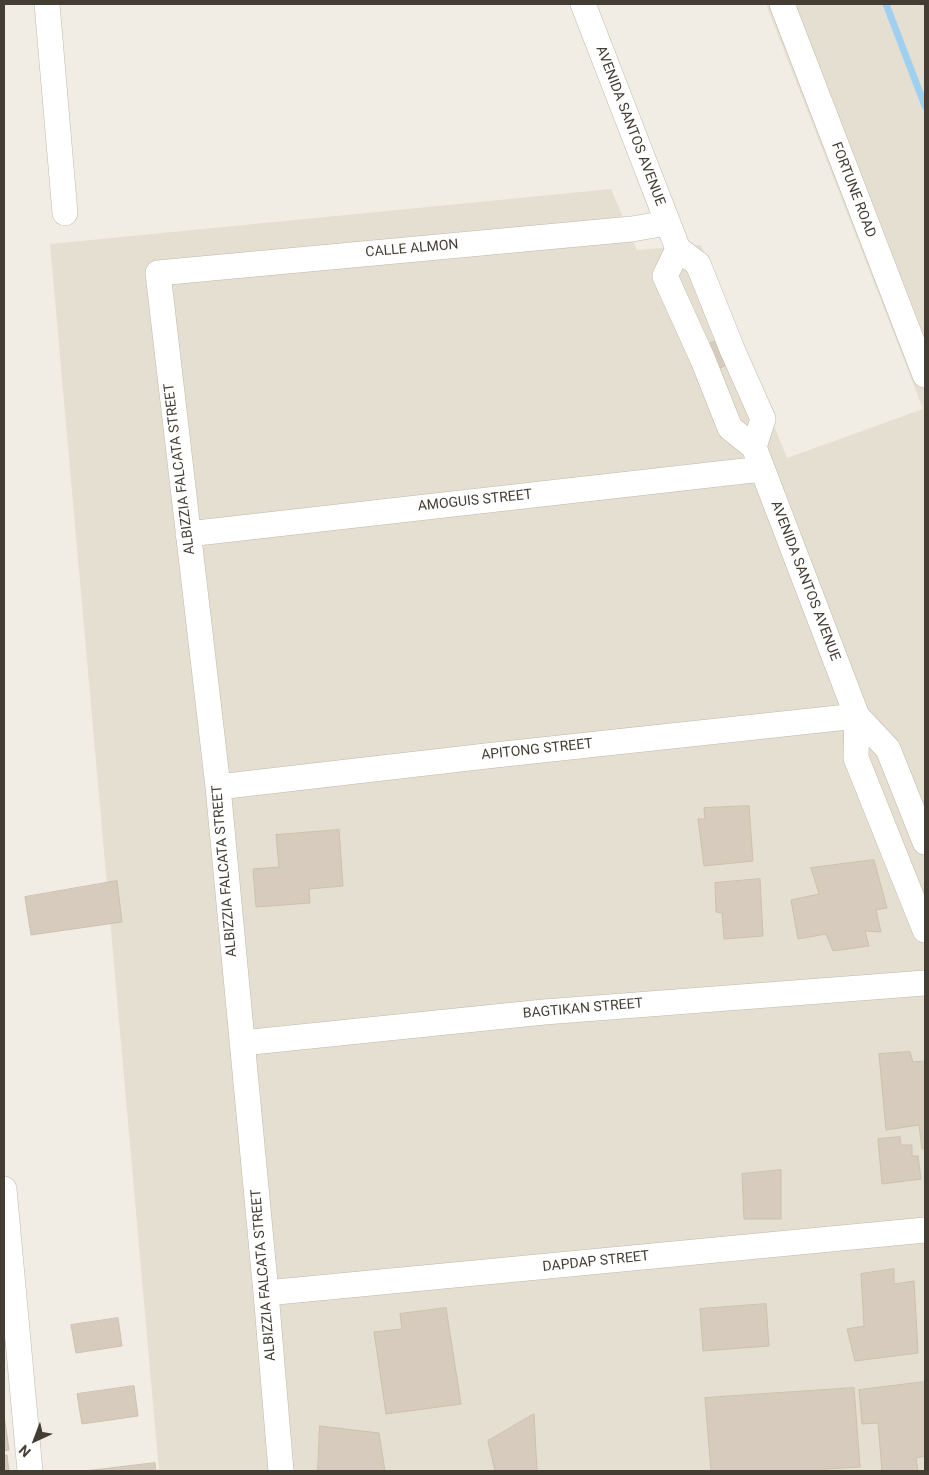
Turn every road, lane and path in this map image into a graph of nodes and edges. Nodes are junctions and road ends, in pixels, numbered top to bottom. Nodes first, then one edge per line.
1 (46, 4) edge
2 (583, 4) edge
3 (782, 4) edge
4 (65, 213) dead end
5 (667, 223) junction
6 (678, 249) junction
7 (158, 273) joint
8 (925, 376) edge
9 (758, 458) junction
10 (188, 534) junction
11 (857, 716) junction
12 (218, 787) junction
13 (925, 842) edge
14 (925, 930) edge
15 (925, 983) edge
16 (242, 1043) junction
17 (4, 1189) edge
18 (925, 1230) edge
19 (266, 1294) junction
20 (11, 1357) edge
21 (30, 1471) edge
22 (281, 1471) edge

1 - 4 street
2 - 5 street, AVENIDA SANTOS AVENUE
3 - 8 street, FORTUNE ROAD
5 - 6 street, AVENIDA SANTOS AVENUE
5 - 7 street, CALLE ALMON
6 - 9 street
6 - 9 street
7 - 10 street, ALBIZZIA FALCATA STREET
9 - 10 street, AMOGUIS STREET
9 - 11 street, AVENIDA SANTOS AVENUE
10 - 12 street, ALBIZZIA FALCATA STREET
11 - 12 street, APITONG STREET
11 - 13 street, AVENIDA SANTOS AVENUE
11 - 14 street, AVENIDA SANTOS AVENUE
12 - 16 street, ALBIZZIA FALCATA STREET
15 - 16 street, BAGTIKAN STREET
16 - 19 street, ALBIZZIA FALCATA STREET
17 - 20 street
18 - 19 street, DAPDAP STREET
19 - 22 street, ALBIZZIA FALCATA STREET
20 - 21 street

